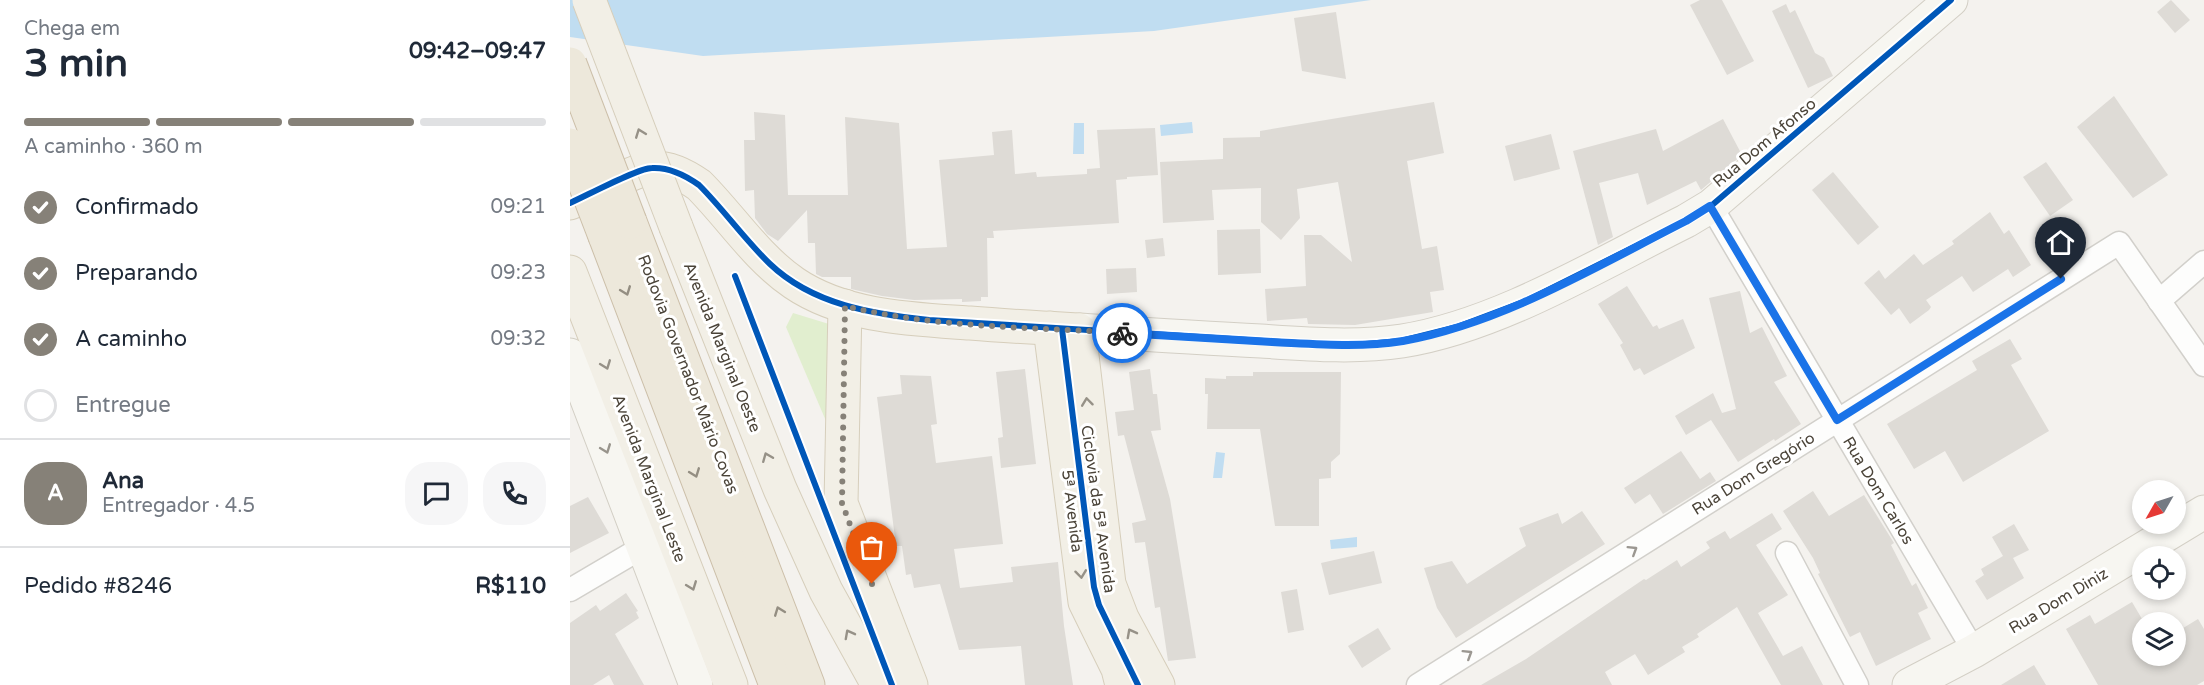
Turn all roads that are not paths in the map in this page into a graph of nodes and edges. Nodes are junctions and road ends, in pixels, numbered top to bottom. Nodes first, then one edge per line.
1 (589, 0) edge
2 (1951, 0) edge
3 (570, 64) edge
4 (570, 145) edge
5 (570, 203) edge
6 (1710, 206) junction
7 (617, 229) junction
8 (2204, 262) edge
9 (570, 272) edge
10 (2159, 301) junction
11 (845, 306) junction
12 (1065, 329) junction
13 (570, 355) edge
14 (2204, 365) edge
15 (1837, 420) junction
16 (2204, 512) edge
17 (643, 547) junction
18 (1787, 553) dead end
19 (570, 590) edge
20 (1974, 651) junction
21 (696, 685) edge
22 (731, 685) edge
23 (776, 685) edge
24 (808, 685) edge
25 (878, 685) edge
26 (911, 685) edge
27 (1122, 685) edge
28 (1158, 685) edge
29 (1418, 685) edge
30 (1857, 685) edge
31 (1909, 685) edge

25 -> 1 main road, Avenida Marginal Oeste, bridge
2 - 6 main road, Rua Dom Afonso
3 - 7 highway, Rodovia Governador Mário Covas, bridge
4 - 7 highway, Rodovia Governador Mário Covas, bridge
5 - 11 main road, Rua Dom Afonso
6 - 12 main road, Rua Dom Afonso
6 - 15 street, Rua Dom Carlos
7 -> 23 highway, Rodovia Governador Mário Covas
24 -> 7 highway, Rodovia Governador Mário Covas
8 - 10 street
9 -> 22 main road, Avenida Marginal Leste
10 - 14 street
10 - 15 street, Rua Dom Gregório
11 - 12 main road, Rua Dom Afonso
11 - 26 main road
12 -> 27 main road, 5ª Avenida
28 -> 12 main road, 5ª Avenida
13 -> 17 main road, Avenida Marginal Leste
15 - 20 street, Rua Dom Carlos
29 -> 15 street, Rua Dom Gregório
16 - 20 main road, Rua Dom Diniz
17 - 19 street
17 - 21 main road, Avenida Marginal Leste
18 - 30 street
20 - 31 main road, Rua Dom Diniz

